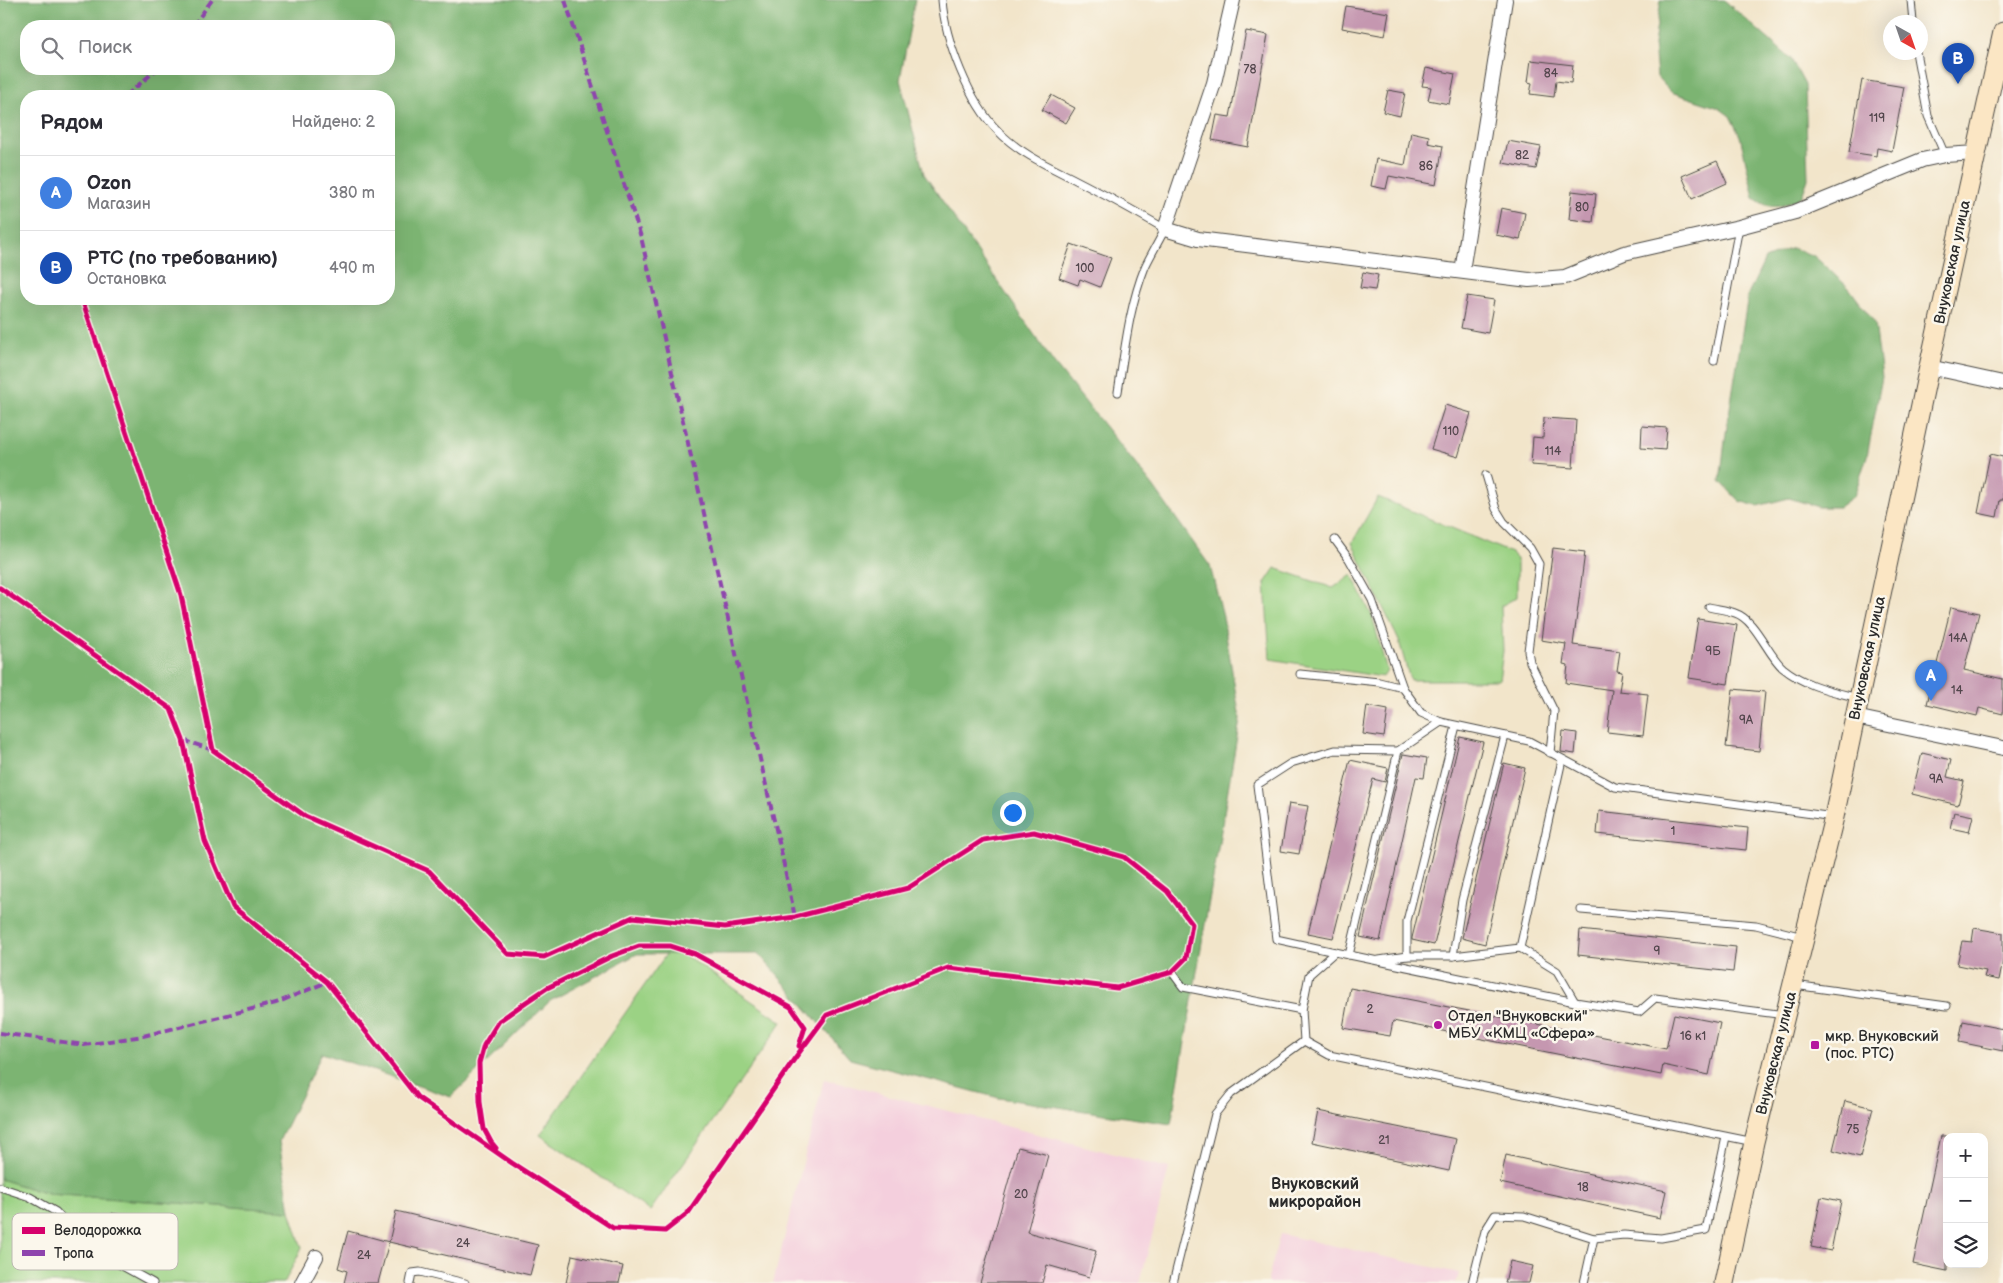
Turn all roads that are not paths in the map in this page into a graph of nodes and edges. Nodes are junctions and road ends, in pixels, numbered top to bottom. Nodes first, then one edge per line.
1 (942, 0) edge
2 (1233, 0) edge
3 (1505, 0) edge
4 (1912, 0) edge
5 (1913, 15) edge
6 (2003, 32) edge
7 (1918, 60) edge
8 (1976, 153) junction
9 (1945, 154) junction
10 (1739, 227) junction
11 (1165, 229) junction
12 (1462, 271) junction
13 (1714, 361) dead end
14 (1929, 366) junction
15 (2003, 383) edge
16 (1118, 392) dead end
17 (1486, 475) dead end
18 (1335, 540) dead end
19 (1709, 607) dead end
20 (1300, 674) dead end
21 (1403, 688) junction
22 (1859, 698) junction
23 (1855, 717) junction
24 (1440, 722) junction
25 (1456, 726) junction
26 (1505, 736) junction
27 (2003, 748) edge
28 (1398, 751) junction
29 (1550, 753) junction
30 (1562, 760) junction
31 (1834, 817) junction
32 (1581, 910) dead end
33 (1803, 938) junction
34 (1520, 948) junction
35 (1335, 952) junction
36 (1349, 955) junction
37 (1406, 956) junction
38 (1453, 956) junction
39 (1374, 961) junction
40 (1172, 972) dead end
41 (1792, 985) junction
42 (1575, 1002) junction
43 (1947, 1006) dead end
44 (1302, 1010) junction
45 (1785, 1015) junction
46 (1304, 1041) junction
47 (1726, 1137) junction
48 (1754, 1142) junction
49 (0, 1187) edge
50 (57, 1213) edge
51 (1594, 1238) junction
52 (316, 1257) dead end
53 (130, 1270) edge
54 (153, 1283) edge
55 (302, 1283) edge
56 (410, 1283) edge
57 (465, 1283) edge
58 (1173, 1283) edge
59 (1472, 1283) edge
60 (1584, 1283) edge
61 (1724, 1283) edge

1 - 11 lane
2 - 11 street
3 - 12 street
4 - 5 lane
6 - 8 main road, Внуковская улица
7 - 9 lane
8 - 9 street
8 - 14 main road, Внуковская улица
9 - 10 street
10 - 12 street
10 - 13 lane
11 - 12 street
11 - 16 lane
14 - 15 street
14 - 22 main road, Внуковская улица
17 - 29 lane
18 - 21 lane
19 - 22 lane
20 - 21 lane
21 - 24 lane
22 - 23 main road, Внуковская улица
23 - 27 street
23 - 31 main road, Внуковская улица
24 - 25 lane
24 - 28 lane
25 - 26 lane
25 - 37 lane
26 - 29 lane
26 - 38 lane
28 - 35 lane
28 - 36 lane
29 - 30 lane
30 - 31 lane
30 - 34 lane
31 - 33 main road, Внуковская улица
32 - 33 lane
33 - 41 main road, Внуковская улица
34 - 38 lane
34 - 42 lane
35 - 36 lane
35 - 44 lane
36 - 39 lane
37 - 38 lane
37 - 39 lane
39 - 42 lane
40 - 44 lane
41 - 43 lane
41 - 45 main road, Внуковская улица
42 - 45 lane
44 - 46 lane
45 - 48 main road, Внуковская улица
46 - 47 lane
46 - 58 lane
47 - 48 lane
47 - 51 lane
48 - 61 main road, Внуковская улица
49 - 50 lane
51 - 59 lane
51 - 60 lane
52 - 55 street
53 - 54 lane
56 - 57 lane

